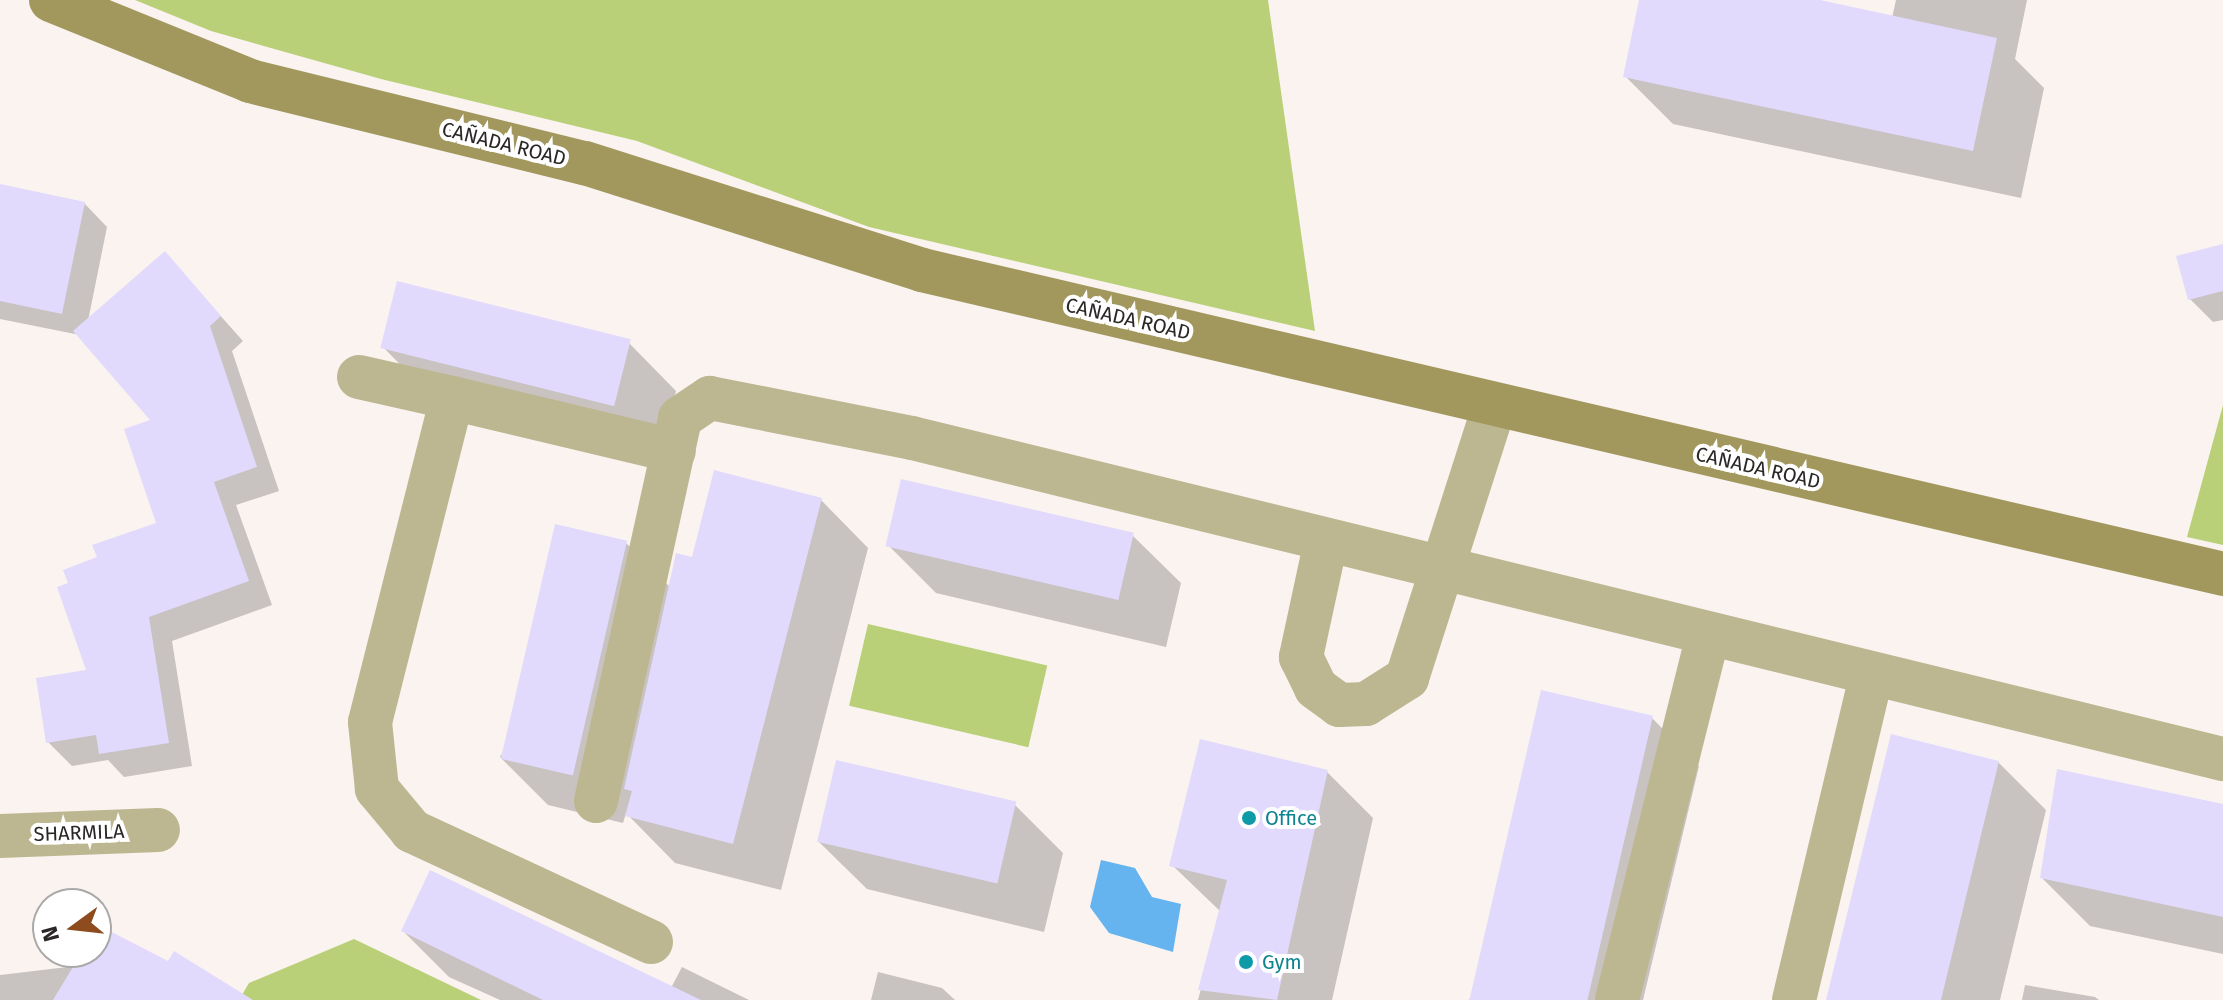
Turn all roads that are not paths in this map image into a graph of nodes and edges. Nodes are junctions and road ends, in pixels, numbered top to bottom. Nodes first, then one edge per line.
1 (51, 0) edge
2 (359, 377) dead end
3 (452, 398) junction
4 (1494, 407) junction
5 (674, 451) junction
6 (1326, 541) junction
7 (1442, 571) junction
8 (2223, 574) edge
9 (1708, 634) junction
10 (1871, 676) junction
11 (2223, 759) edge
12 (596, 801) dead end
13 (158, 830) dead end
14 (0, 836) edge
15 (651, 942) dead end
16 (1617, 1000) edge
17 (1794, 1000) edge

1 - 4 street, CAÑADA ROAD
2 - 3 street
3 - 5 street
3 - 15 street
4 - 7 street
4 - 8 street, CAÑADA ROAD
5 - 6 street
5 - 12 street
6 - 7 street
6 - 7 street
7 - 9 street
9 - 10 street
9 - 16 street
10 - 11 street
10 - 17 street
13 - 14 street, SHARMILA

